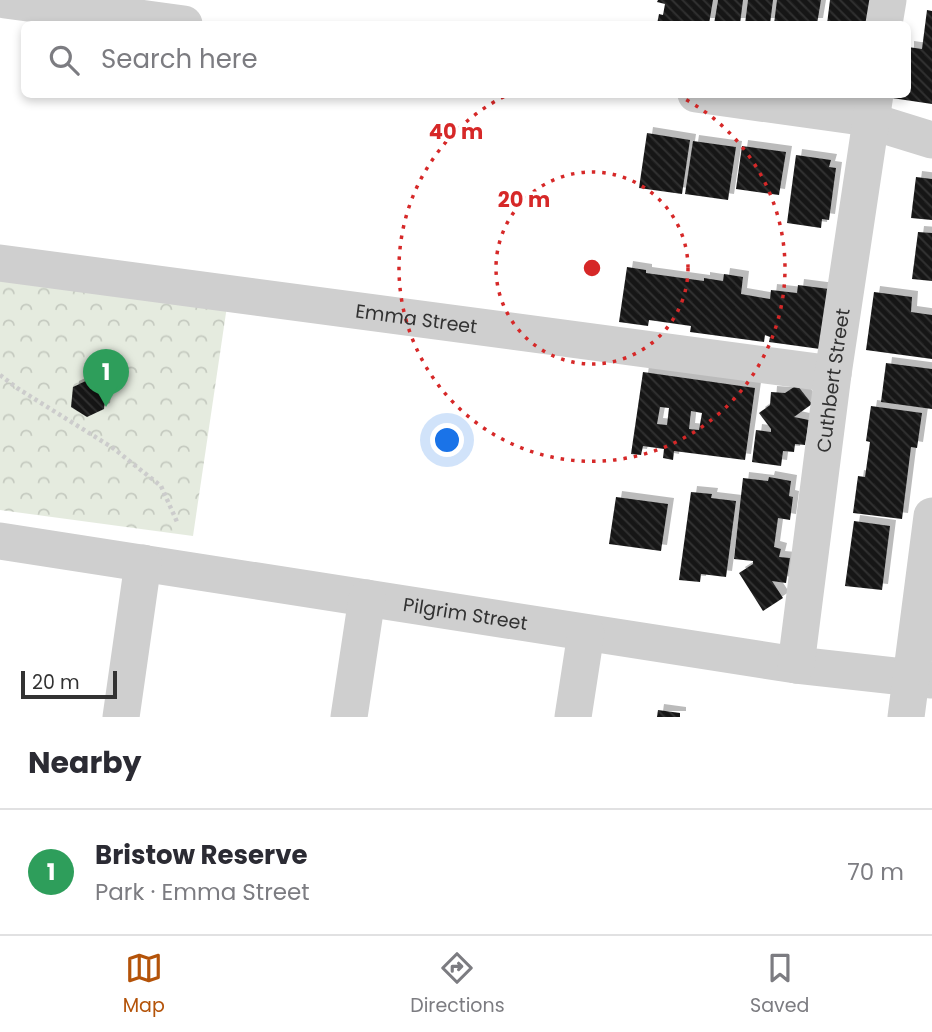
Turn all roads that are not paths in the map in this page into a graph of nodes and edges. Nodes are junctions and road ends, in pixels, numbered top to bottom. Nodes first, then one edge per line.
1 (5, 0) edge
2 (888, 0) edge
3 (162, 21) edge
4 (884, 21) edge
5 (725, 98) edge
6 (873, 108) edge
7 (932, 139) edge
8 (0, 263) edge
9 (833, 373) junction
10 (932, 516) edge
11 (0, 541) edge
12 (144, 563) junction
13 (367, 598) junction
14 (586, 633) junction
15 (796, 665) junction
16 (921, 679) edge
17 (121, 717) edge
18 (349, 717) edge
19 (573, 717) edge
20 (906, 717) edge

1 - 3 street
2 - 4 street
5 - 6 street
6 - 7 street
6 - 9 street, Cuthbert Street
8 - 9 street, Emma Street
9 - 15 street, Cuthbert Street
10 - 16 street
11 - 12 street, Pilgrim Street
12 - 13 street, Pilgrim Street
12 - 17 street
13 - 14 street, Pilgrim Street
13 - 18 street
14 - 15 street, Pilgrim Street
14 - 19 street
15 - 16 street, Pilgrim Street
16 - 20 street

